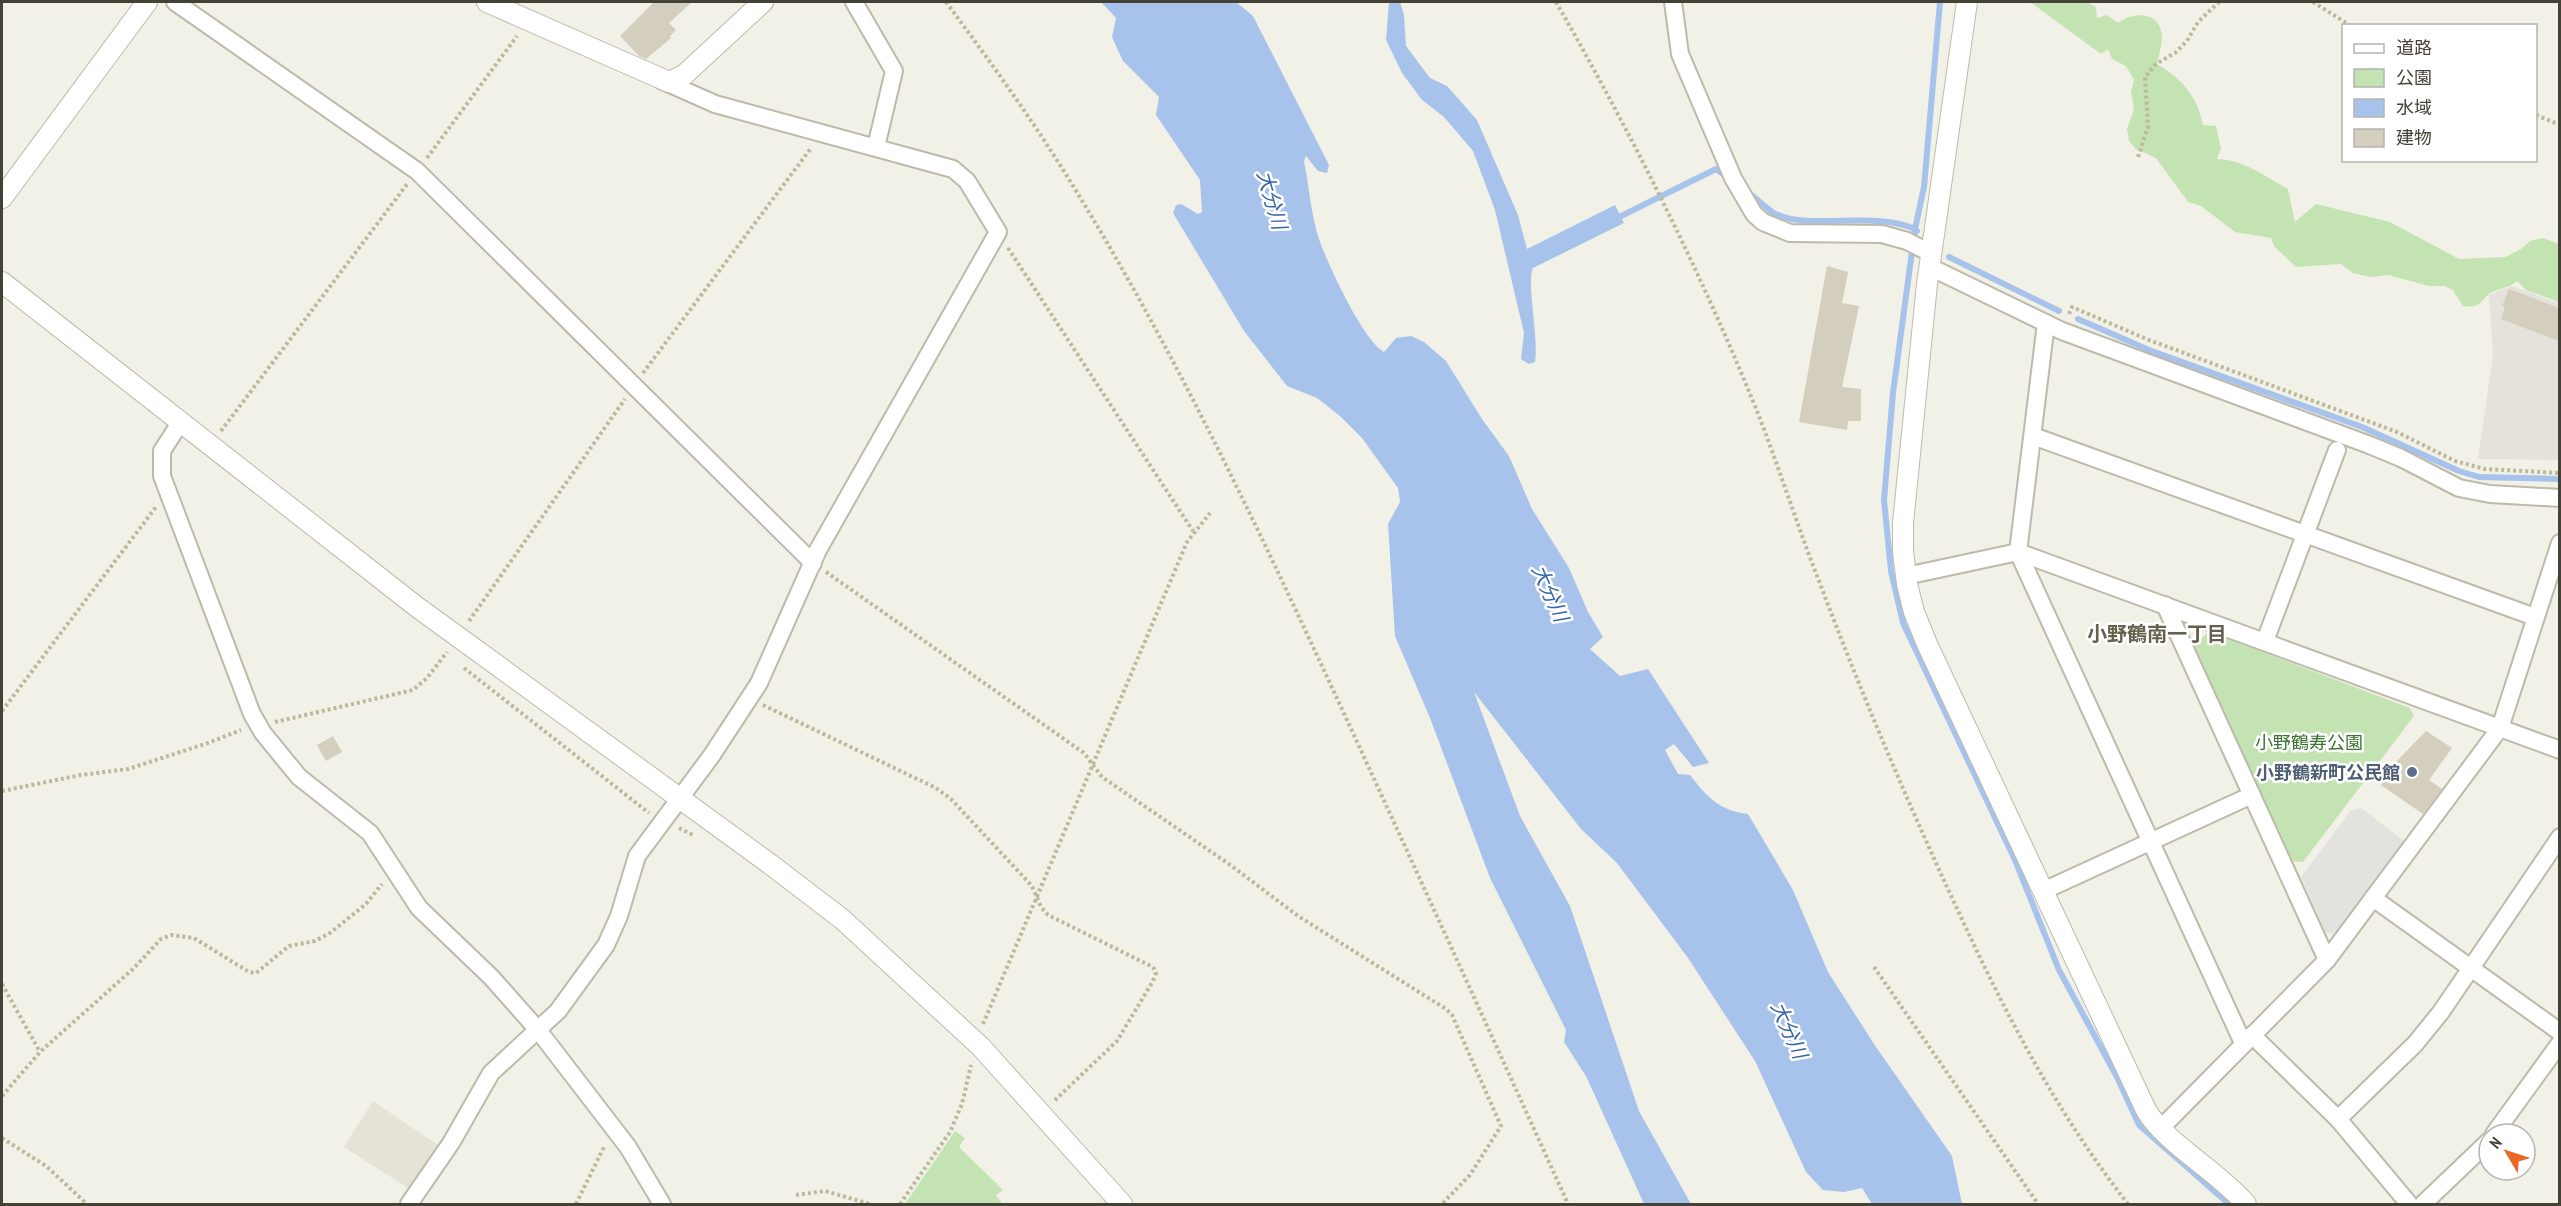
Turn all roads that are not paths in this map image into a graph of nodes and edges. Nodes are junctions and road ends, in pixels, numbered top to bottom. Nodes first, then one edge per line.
1 (147, 2) edge
2 (175, 2) edge
3 (487, 2) edge
4 (763, 2) edge
5 (854, 2) edge
6 (1672, 2) edge
7 (1967, 2) edge
8 (661, 80) junction
9 (876, 147) junction
10 (2, 198) edge
11 (1931, 260) junction
12 (2, 282) edge
13 (2046, 323) junction
14 (180, 423) junction
15 (2033, 436) junction
16 (2337, 450) dead end
17 (2559, 498) edge
18 (2306, 534) junction
19 (2559, 543) edge
20 (2018, 552) junction
21 (813, 562) junction
22 (1906, 576) junction
23 (2165, 605) junction
24 (2535, 617) junction
25 (2265, 641) junction
26 (2500, 728) junction
27 (2559, 750) edge
28 (2252, 795) junction
29 (680, 800) junction
30 (2559, 837) edge
31 (2150, 842) junction
32 (2043, 891) junction
33 (2373, 898) junction
34 (2327, 960) junction
35 (2469, 969) junction
36 (538, 1030) junction
37 (2559, 1032) edge
38 (2247, 1039) junction
39 (2559, 1043) edge
40 (2338, 1119) junction
41 (2503, 1122) edge
42 (2160, 1128) junction
43 (2477, 1152) edge
44 (408, 1204) edge
45 (662, 1204) edge
46 (1122, 1204) edge
47 (2246, 1204) edge
48 (2409, 1204) edge
49 (2423, 1204) edge

1 - 10 street
2 - 21 street
3 - 8 street
4 - 8 street
5 - 9 street
6 - 11 street
7 - 11 street
8 - 9 street
9 - 21 street
11 - 13 street
11 - 22 street
12 - 14 street
13 - 15 street
13 - 17 street
14 - 29 street
14 - 36 street
15 - 18 street
15 - 20 street
16 - 18 street
18 - 24 street
18 - 25 street
19 - 24 street
20 - 22 street
20 - 23 street
20 - 31 street
21 - 29 street
22 - 32 street
23 - 25 street
23 - 28 street
24 - 26 street
25 - 26 street
26 - 27 street
26 - 33 street
28 - 31 street
28 - 34 street
29 - 36 street
29 - 46 street
30 - 35 street
31 - 32 street
31 - 38 street
32 - 42 street
33 - 34 street
33 - 35 street
34 - 38 street
35 - 37 street
35 - 40 street
36 - 44 street
36 - 45 street
38 - 40 street
38 - 42 street
39 - 41 street
40 - 48 street
42 - 47 street
43 - 49 street

